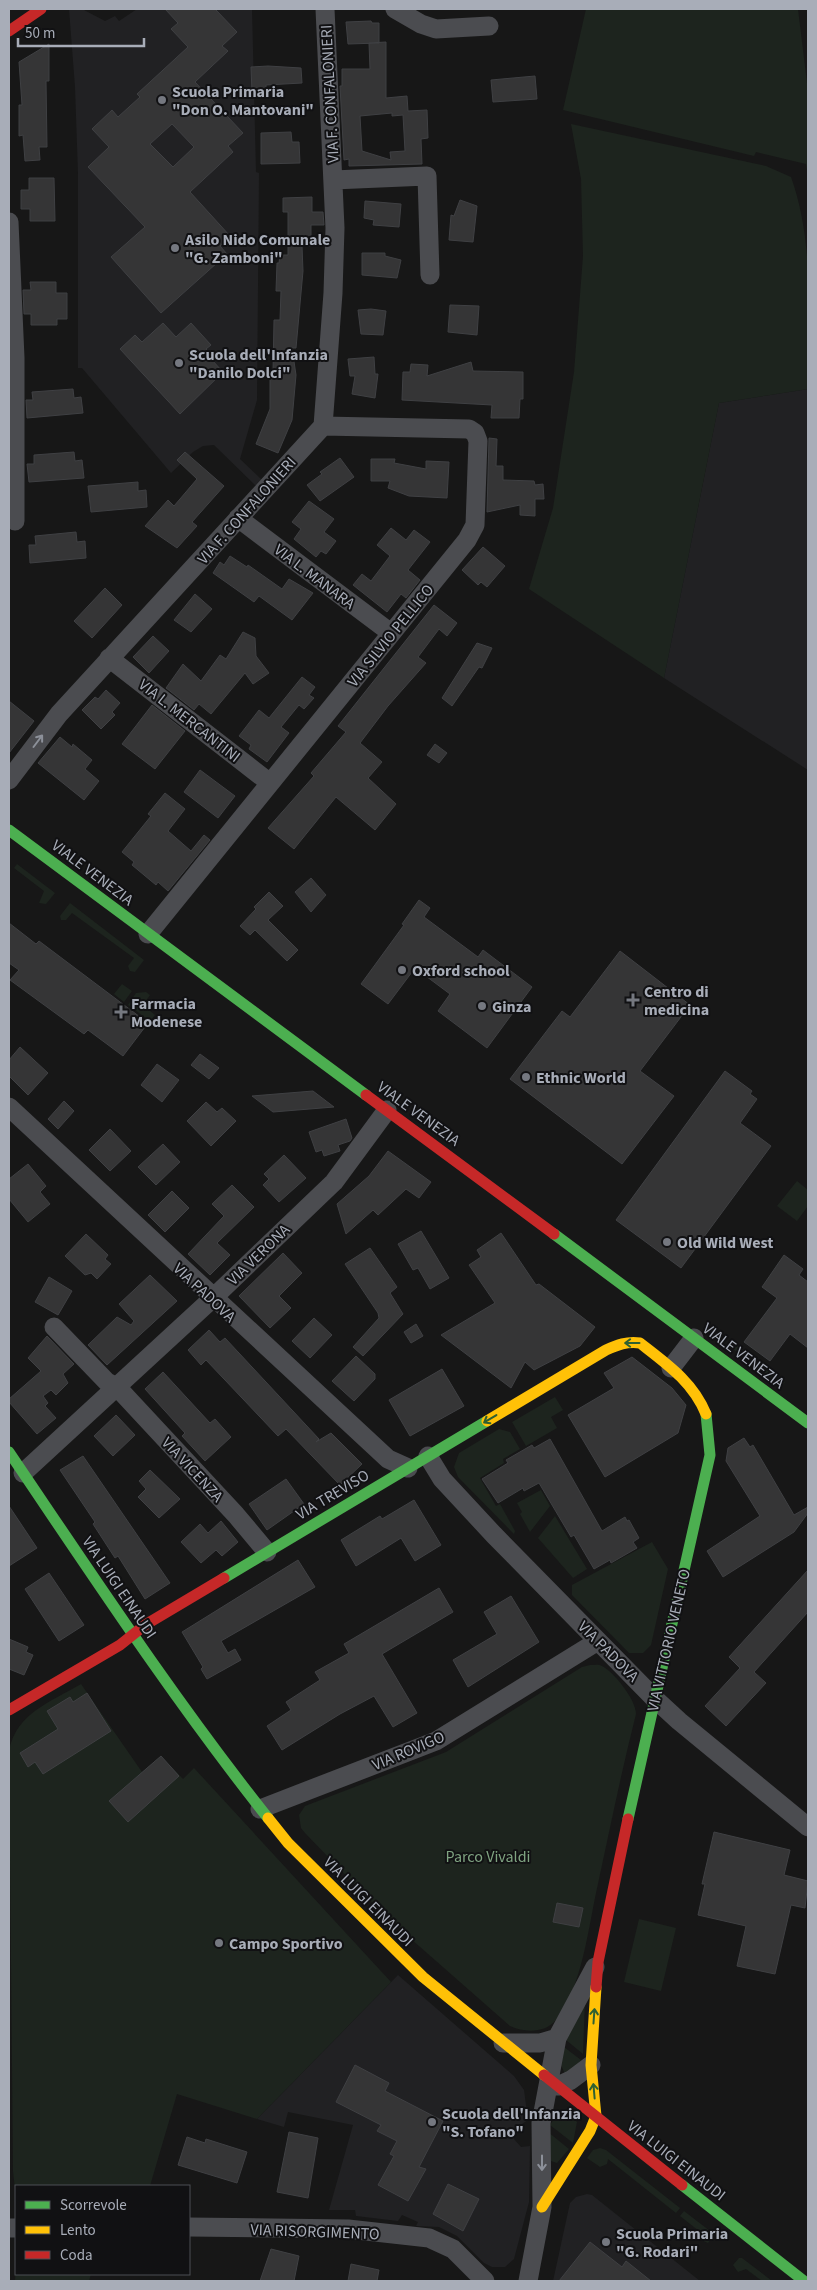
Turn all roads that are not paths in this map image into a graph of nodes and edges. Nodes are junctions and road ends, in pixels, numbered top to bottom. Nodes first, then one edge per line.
1 (41, 9) edge
2 (325, 9) edge
3 (395, 9) edge
4 (11, 25) edge
5 (488, 26) dead end
6 (333, 180) junction
7 (9, 222) edge
8 (430, 275) dead end
9 (323, 426) junction
10 (238, 518) junction
11 (15, 521) dead end
12 (391, 633) junction
13 (109, 658) junction
14 (9, 780) edge
15 (270, 783) junction
16 (9, 830) edge
17 (148, 934) junction
18 (9, 1107) edge
19 (387, 1110) junction
20 (213, 1298) junction
21 (54, 1327) dead end
22 (694, 1338) junction
23 (671, 1368) junction
24 (117, 1387) junction
25 (808, 1423) edge
26 (9, 1452) edge
27 (428, 1456) junction
28 (408, 1468) junction
29 (23, 1473) junction
30 (267, 1552) junction
31 (132, 1635) junction
32 (598, 1641) junction
33 (654, 1698) junction
34 (10, 1708) edge
35 (260, 1809) junction
36 (808, 1826) edge
37 (598, 1962) junction
38 (557, 2038) junction
39 (503, 2043) junction
40 (591, 2065) junction
41 (554, 2083) junction
42 (596, 2116) junction
43 (542, 2207) junction
44 (190, 2227) edge
45 (484, 2281) edge
46 (528, 2281) edge
47 (804, 2281) edge

1 - 4 street
2 - 6 street, VIA F. CONFALONIERI
3 - 5 street
6 - 8 street, VIA F. CONFALONIERI
6 - 9 street, VIA F. CONFALONIERI
7 - 11 street
9 - 10 street, VIA F. CONFALONIERI
9 - 12 street, VIA SILVIO PELLICO
10 - 12 street, VIA L. MANARA
10 - 13 street, VIA F. CONFALONIERI
12 - 15 street, VIA SILVIO PELLICO
14 -> 13 street, VIA F. CONFALONIERI
13 - 15 street, VIA L. MERCANTINI
15 - 17 street, VIA SILVIO PELLICO
16 - 17 street, VIALE VENEZIA
17 - 19 street, VIALE VENEZIA
18 - 20 street, VIA PADOVA
19 - 20 street, VIA VERONA
19 - 22 street, VIALE VENEZIA
20 - 24 street, VIA VERONA
20 - 28 street, VIA PADOVA
21 - 24 street
22 - 23 street
22 - 25 street, VIALE VENEZIA
23 -> 27 street, VIA TREVISO
23 - 33 street, VIA VITTORIO VENETO
24 - 29 street, VIA VERONA
24 - 30 street, VIA VICENZA
26 - 29 street, VIA LUIGI EINAUDI
27 - 28 street, VIA TREVISO
27 - 32 street, VIA PADOVA
28 - 30 street, VIA TREVISO
29 - 31 street, VIA LUIGI EINAUDI
30 - 31 street, VIA TREVISO
31 - 34 street, VIA TREVISO
31 - 35 street, VIA LUIGI EINAUDI
32 - 33 street, VIA PADOVA
32 - 35 street, VIA ROVIGO
33 - 36 street, VIA PADOVA
33 - 37 street, VIA VITTORIO VENETO
35 - 39 street, VIA LUIGI EINAUDI
37 - 38 street, VIA VITTORIO VENETO
40 -> 37 street, VIA VITTORIO VENETO
38 - 39 street
38 - 41 street, VIA VITTORIO VENETO
39 - 41 street, VIA LUIGI EINAUDI
40 - 41 street
42 -> 40 street, VIA VITTORIO VENETO
41 - 42 street, VIA LUIGI EINAUDI
41 -> 43 street, VIA VITTORIO VENETO
42 - 43 street, VIA VITTORIO VENETO
42 - 47 street, VIA LUIGI EINAUDI
43 - 46 street, VIA VITTORIO VENETO
44 - 45 street, VIA RISORGIMENTO

